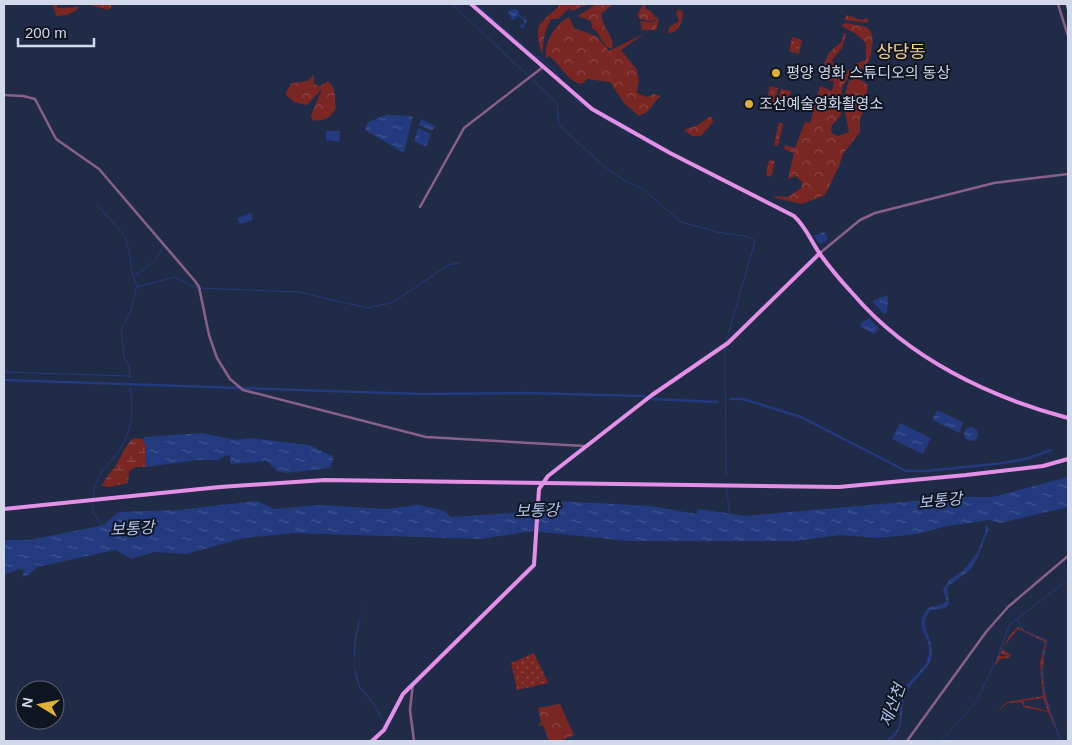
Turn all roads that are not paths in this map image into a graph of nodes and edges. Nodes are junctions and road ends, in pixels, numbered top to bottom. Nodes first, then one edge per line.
1 (471, 4) edge
2 (1058, 4) edge
3 (1068, 36) edge
4 (543, 67) junction
5 (4, 95) edge
6 (1068, 174) edge
7 (420, 207) dead end
8 (820, 253) junction
9 (1068, 418) edge
10 (584, 446) junction
11 (1068, 459) edge
12 (542, 482) junction
13 (4, 509) edge
14 (1068, 556) edge
15 (413, 684) junction
16 (372, 741) edge
17 (414, 741) edge
18 (907, 741) edge

1 - 4 main road
2 - 3 street
4 - 7 street
4 - 8 main road
5 - 10 street
6 - 8 street
8 - 9 main road
8 - 10 main road
10 - 12 main road
11 - 12 main road
12 - 13 main road
12 - 15 main road
14 - 18 street
15 - 16 main road
15 - 17 street

